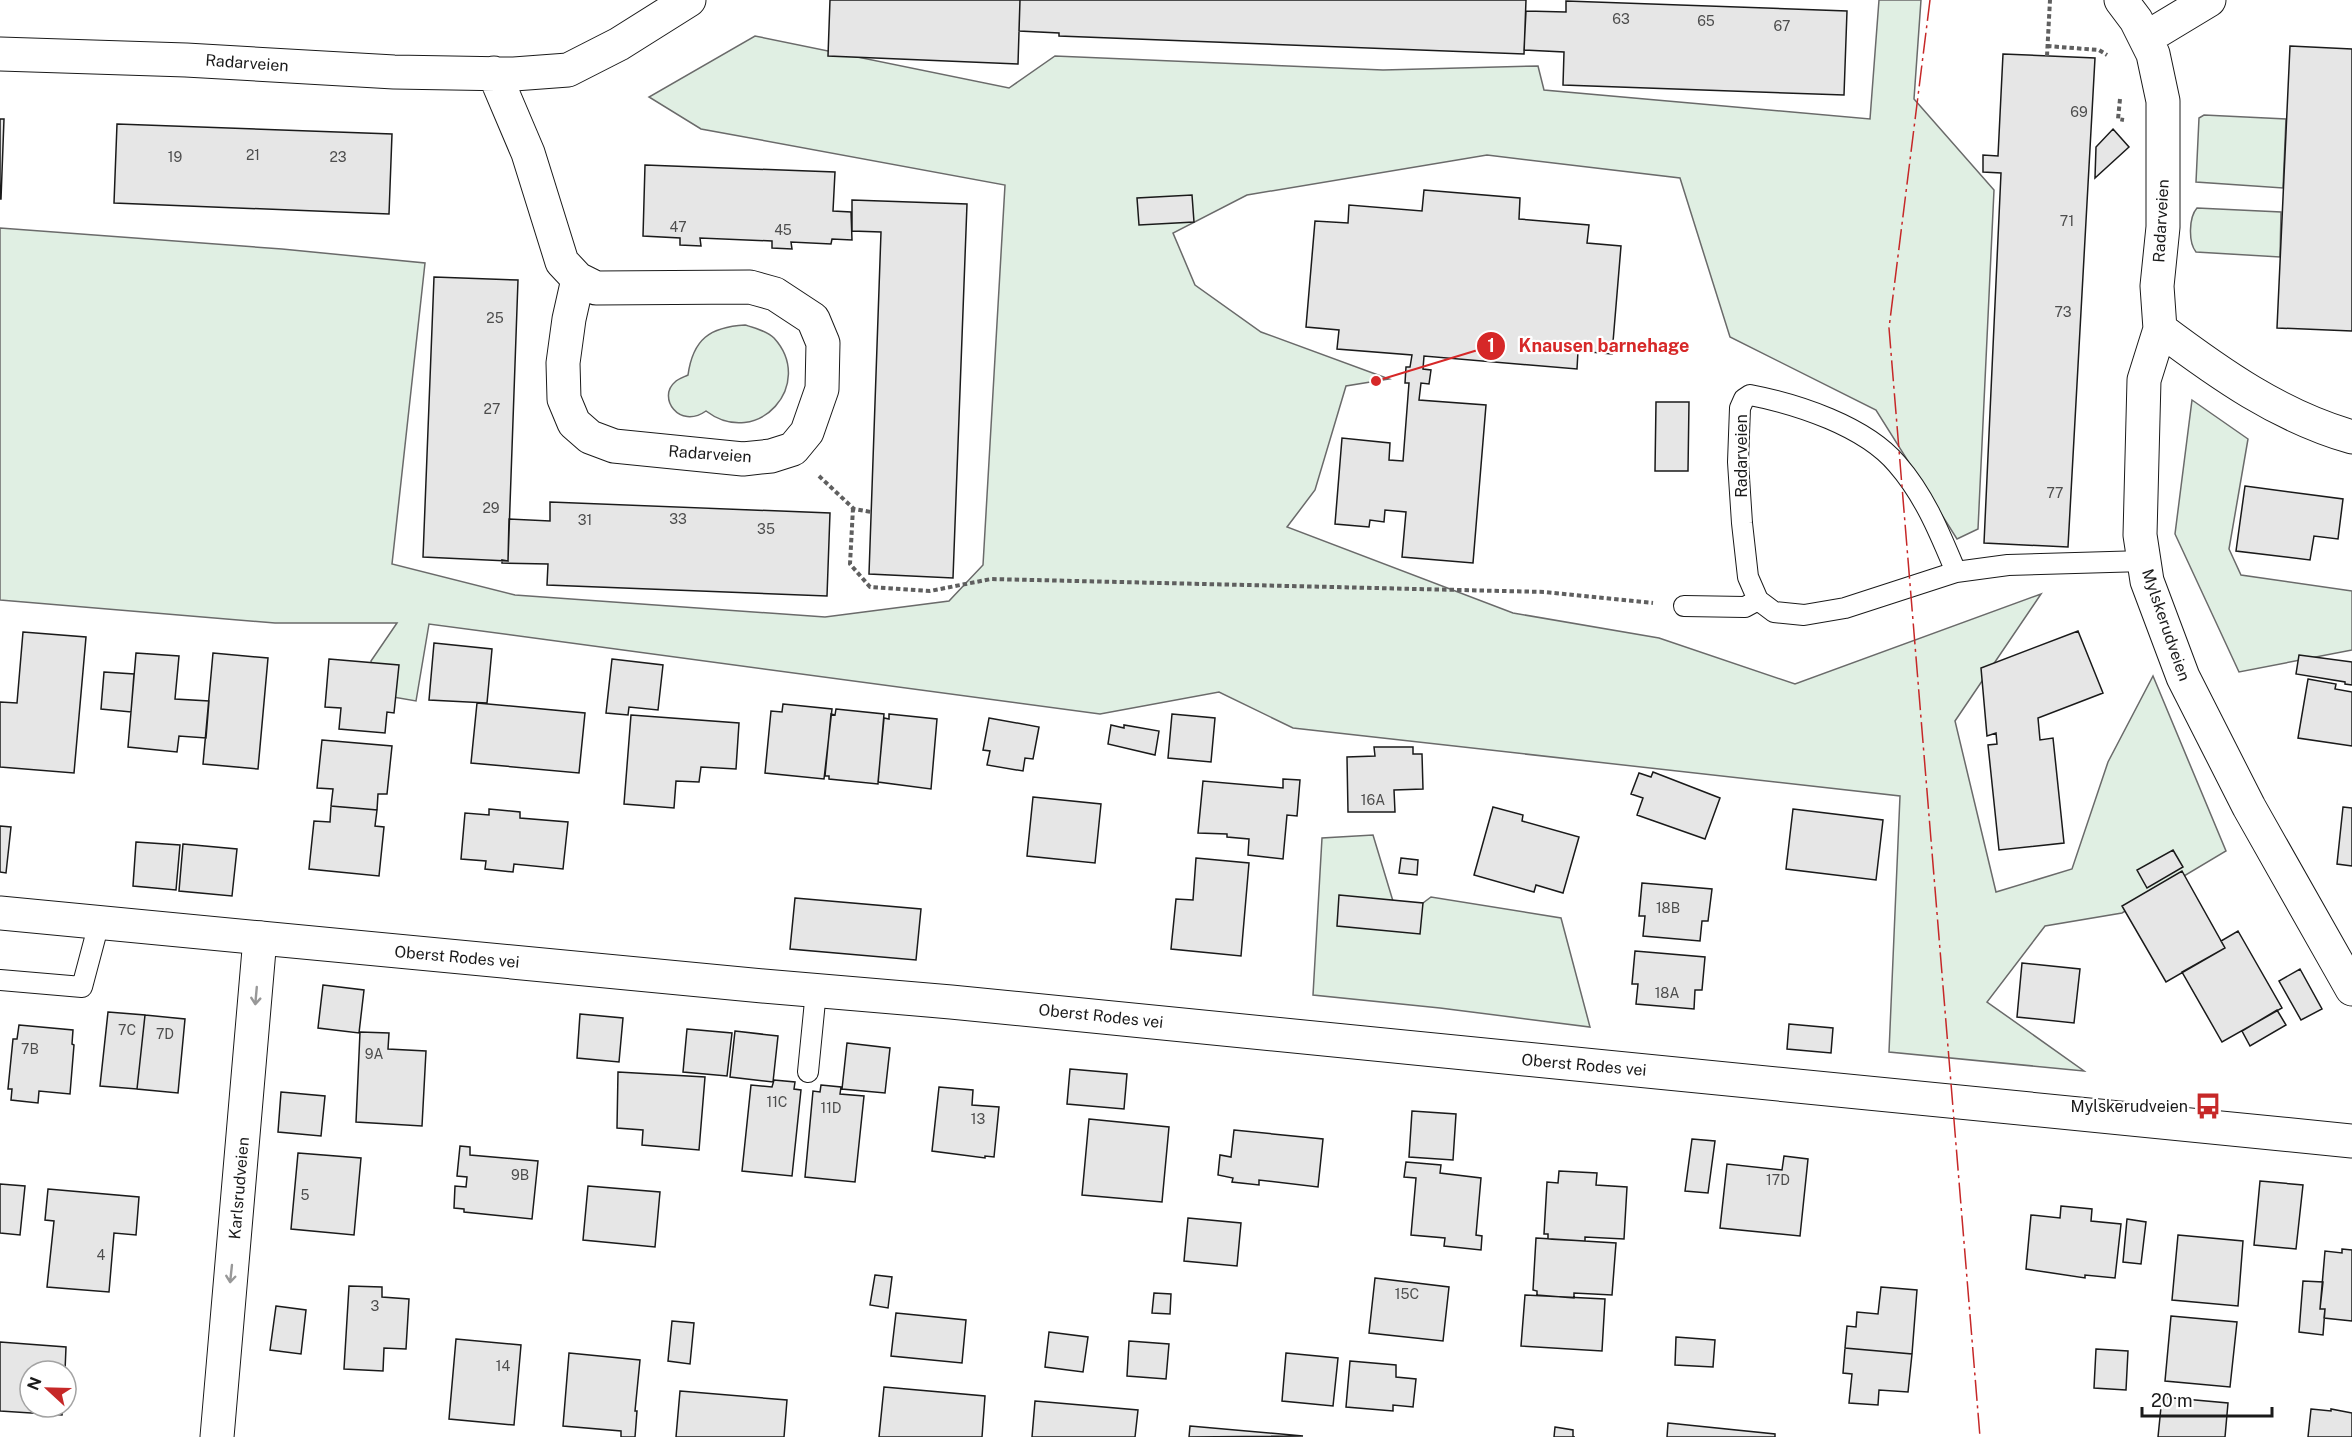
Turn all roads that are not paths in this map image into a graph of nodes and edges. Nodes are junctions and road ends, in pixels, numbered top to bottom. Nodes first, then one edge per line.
1 (689, 0) edge
2 (2121, 0) edge
3 (2209, 0) edge
4 (2146, 38) junction
5 (0, 54) edge
6 (494, 73) junction
7 (578, 279) junction
8 (2160, 329) junction
9 (2352, 437) edge
10 (2144, 561) junction
11 (1956, 572) junction
12 (1758, 600) junction
13 (1684, 606) road end
14 (0, 913) edge
15 (99, 924) junction
16 (260, 938) junction
17 (0, 980) edge
18 (2352, 989) edge
19 (816, 991) junction
20 (808, 1072) dead end
21 (2352, 1141) edge
22 (217, 1437) edge

1 - 6 street, Radarveien
2 - 4 street, Radarveien
3 - 4 street
4 - 8 street, Radarveien
5 - 6 street, Radarveien
6 - 7 street
7 - 7 street, Radarveien
8 - 9 street
8 - 10 street, Mylskerudveien
10 - 11 lane
10 - 18 street, Mylskerudveien
11 - 12 lane
11 - 12 lane, Radarveien
12 - 13 lane
14 - 15 street, Oberst Rodes vei
15 - 16 street, Oberst Rodes vei
15 - 17 lane
16 - 19 street, Oberst Rodes vei
16 -> 22 street, Karlsrudveien
19 - 20 lane
19 - 21 street, Oberst Rodes vei

